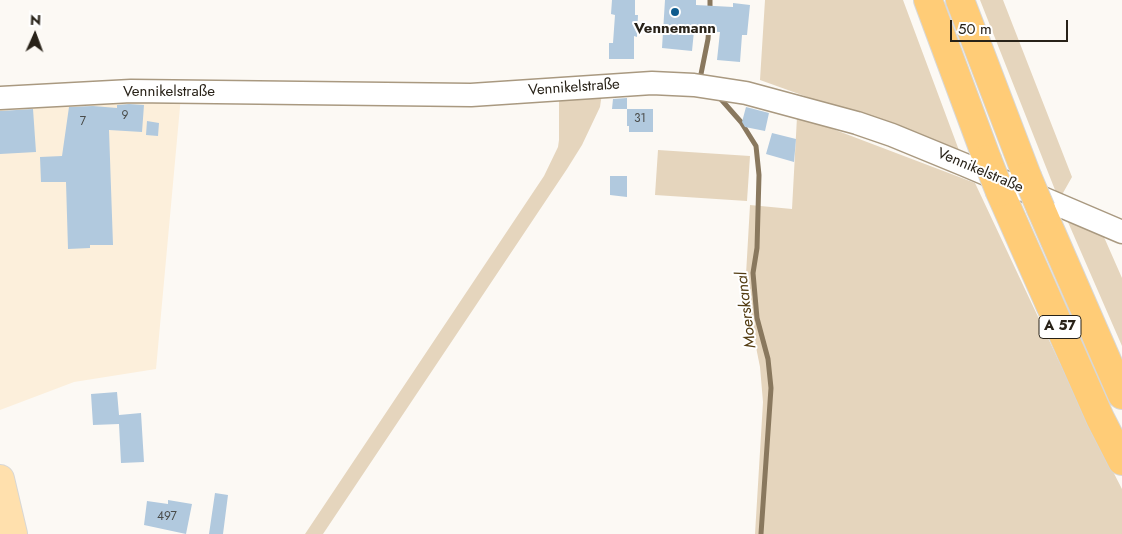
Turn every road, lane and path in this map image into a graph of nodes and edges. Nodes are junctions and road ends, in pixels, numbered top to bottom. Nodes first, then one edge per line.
1 (928, 0) edge
2 (960, 0) edge
3 (0, 98) edge
4 (1122, 232) edge
5 (1122, 395) edge
6 (1122, 461) edge
7 (0, 479) edge
8 (13, 534) edge

1 - 6 highway, A 57, bridge
2 - 5 highway, A 57, bridge
3 - 4 street, Vennikelstraße
7 - 8 main road

